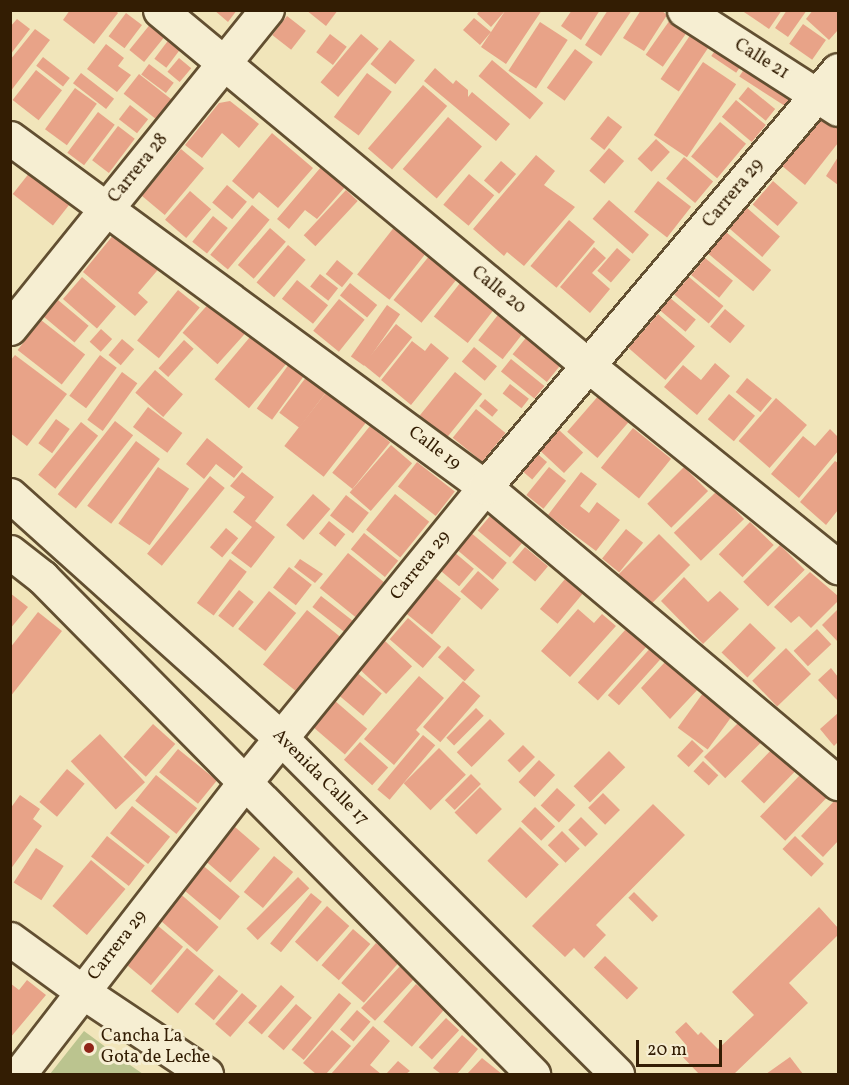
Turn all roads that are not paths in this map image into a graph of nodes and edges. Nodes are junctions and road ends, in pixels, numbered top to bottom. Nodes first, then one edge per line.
1 (160, 10) edge
2 (267, 10) edge
3 (684, 10) edge
4 (222, 64) junction
5 (838, 70) edge
6 (828, 102) edge
7 (10, 138) edge
8 (108, 207) junction
9 (10, 328) edge
10 (590, 367) junction
11 (485, 487) junction
12 (10, 495) edge
13 (10, 552) edge
14 (838, 567) edge
15 (282, 739) junction
16 (245, 782) junction
17 (838, 783) edge
18 (10, 939) edge
19 (83, 992) junction
20 (19, 1074) edge
21 (206, 1074) edge
22 (533, 1074) edge
23 (617, 1074) edge

1 - 4 street, Calle 20
2 - 4 street, Carrera 28
3 - 6 street, Calle 21
4 - 8 street, Carrera 28
4 - 10 street, Calle 20
5 - 6 street, Carrera 29
6 - 10 street, Carrera 29
7 - 8 street, Calle 19
8 - 9 street, Carrera 28
8 - 11 street, Calle 19
10 - 11 street, Carrera 29
10 - 14 street, Calle 20
11 - 15 street, Carrera 29
11 - 17 street, Calle 19
12 - 15 street, Avenida Calle 17
13 - 16 street
15 - 16 street, Carrera 29
15 - 23 street, Avenida Calle 17
16 - 19 street, Carrera 29
16 - 22 street
18 - 19 street
19 - 20 street, Carrera 29
19 - 21 street

